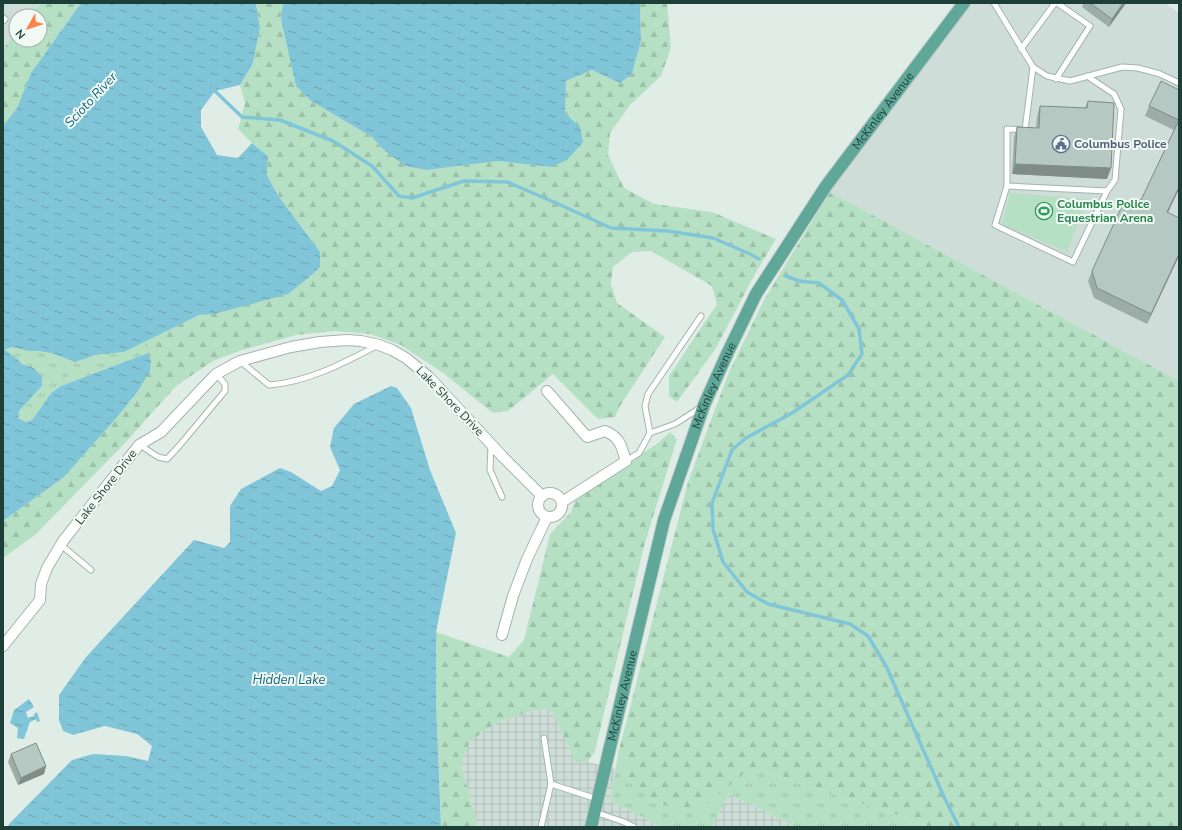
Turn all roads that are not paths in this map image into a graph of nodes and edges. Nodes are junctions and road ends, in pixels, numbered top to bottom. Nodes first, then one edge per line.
1 (964, 3) edge
2 (994, 3) edge
3 (1056, 3) edge
4 (3, 18) edge
5 (3, 21) edge
6 (1022, 49) junction
7 (1033, 67) junction
8 (1087, 76) junction
9 (1056, 79) junction
10 (1179, 83) edge
11 (1006, 186) junction
12 (1107, 191) junction
13 (702, 316) dead end
14 (379, 345) junction
15 (240, 361) junction
16 (216, 374) junction
17 (547, 392) dead end
18 (704, 405) junction
19 (650, 433) junction
20 (139, 444) junction
21 (491, 444) junction
22 (626, 461) junction
23 (542, 496) junction
24 (502, 497) dead end
25 (562, 502) junction
26 (547, 517) junction
27 (60, 545) junction
28 (91, 570) dead end
29 (502, 634) dead end
30 (3, 646) edge
31 (544, 738) dead end
32 (551, 784) junction
33 (597, 799) junction
34 (594, 812) junction
35 (541, 827) edge
36 (591, 827) edge
37 (634, 827) edge

1 - 18 main road, McKinley Avenue
2 - 6 lane
3 - 6 lane
3 - 9 lane
4 - 5 lane
6 - 7 lane
7 - 9 lane
7 - 11 lane
8 - 9 lane
8 - 10 lane
8 - 12 lane
11 - 12 lane
11 - 12 lane
13 - 19 lane
14 - 15 street, Lake Shore Drive
14 - 15 lane
14 - 21 street, Lake Shore Drive
15 - 16 street, Lake Shore Drive
16 - 20 street, Lake Shore Drive
16 - 20 lane
17 - 22 street
18 - 19 lane
18 - 33 main road, McKinley Avenue
19 - 22 lane
20 - 27 street, Lake Shore Drive
21 - 23 street, Lake Shore Drive
21 - 24 lane
22 - 25 street
23 - 25 street
23 - 26 street
25 - 26 street
26 - 29 street
27 - 28 lane
27 - 30 street, Lake Shore Drive
31 - 32 lane
32 - 33 lane
32 - 35 lane
33 - 34 main road, McKinley Avenue
34 - 36 main road, McKinley Avenue
34 - 37 lane

